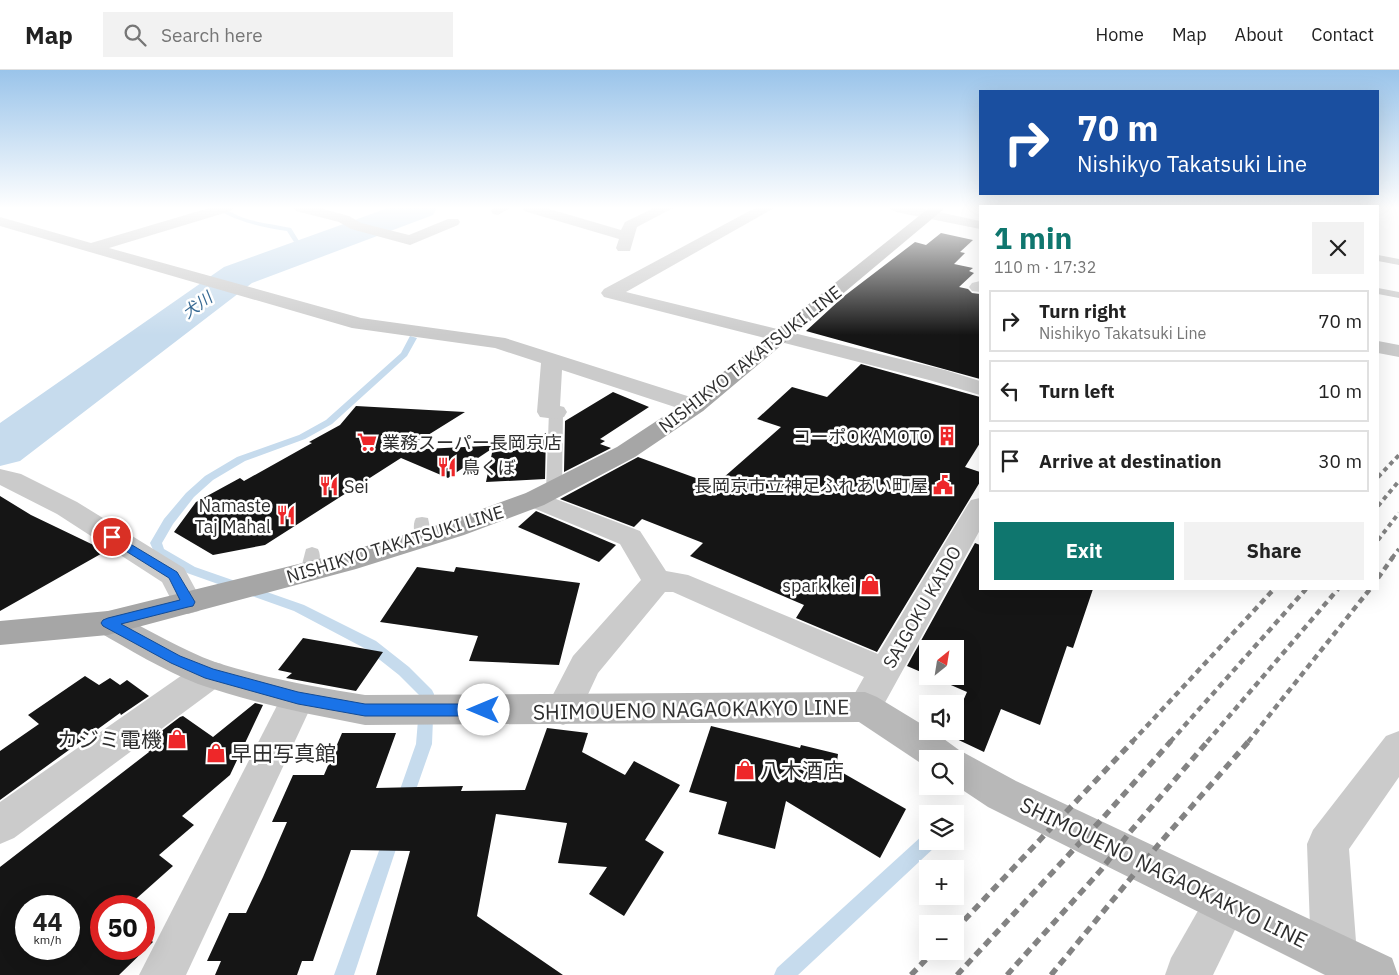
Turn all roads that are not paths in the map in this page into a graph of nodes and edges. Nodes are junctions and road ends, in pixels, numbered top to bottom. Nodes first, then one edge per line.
1 (100, 250) edge
2 (689, 250) edge
3 (887, 250) edge
4 (1379, 258) edge
5 (1399, 262) edge
6 (1379, 291) edge
7 (1399, 295) edge
8 (781, 337) junction
9 (1379, 346) edge
10 (1399, 352) edge
11 (552, 359) junction
12 (979, 388) edge
13 (695, 406) junction
14 (556, 412) joint
15 (0, 477) edge
16 (544, 494) junction
17 (979, 508) edge
18 (658, 581) junction
19 (188, 602) junction
20 (108, 623) junction
21 (0, 633) edge
22 (885, 671) junction
23 (210, 674) junction
24 (298, 698) junction
25 (864, 707) junction
26 (563, 710) junction
27 (1399, 747) edge
28 (931, 750) edge
29 (964, 771) edge
30 (0, 825) edge
31 (1226, 903) junction
32 (1334, 955) junction
33 (162, 975) edge
34 (1188, 975) edge
35 (1375, 975) edge

1 - 11 street
2 - 8 street
3 - 8 main road, NISHIKYO TAKATSUKI LINE
4 - 5 lane
6 - 7 lane
8 - 12 street
8 - 13 main road, NISHIKYO TAKATSUKI LINE
9 - 10 street
11 - 13 street
11 - 14 street
13 - 16 main road, NISHIKYO TAKATSUKI LINE
14 - 16 lane
15 - 19 street
16 - 18 street
16 - 19 main road, NISHIKYO TAKATSUKI LINE
17 - 22 street, SAIGOKU KAIDO
18 - 22 street
18 - 26 street
19 - 20 main road, NISHIKYO TAKATSUKI LINE
20 - 21 main road, NISHIKYO TAKATSUKI LINE
20 - 23 main road, SHIMOUENO NAGAOKAKYO LINE
22 - 25 street, SAIGOKU KAIDO
23 - 24 main road, SHIMOUENO NAGAOKAKYO LINE
23 - 30 street
24 - 26 main road, SHIMOUENO NAGAOKAKYO LINE
24 - 33 street
25 - 26 main road, SHIMOUENO NAGAOKAKYO LINE
25 - 28 main road, SHIMOUENO NAGAOKAKYO LINE
27 - 32 street
29 - 31 main road, SHIMOUENO NAGAOKAKYO LINE
31 - 32 main road, SHIMOUENO NAGAOKAKYO LINE
31 - 34 street
32 - 35 main road, SHIMOUENO NAGAOKAKYO LINE

